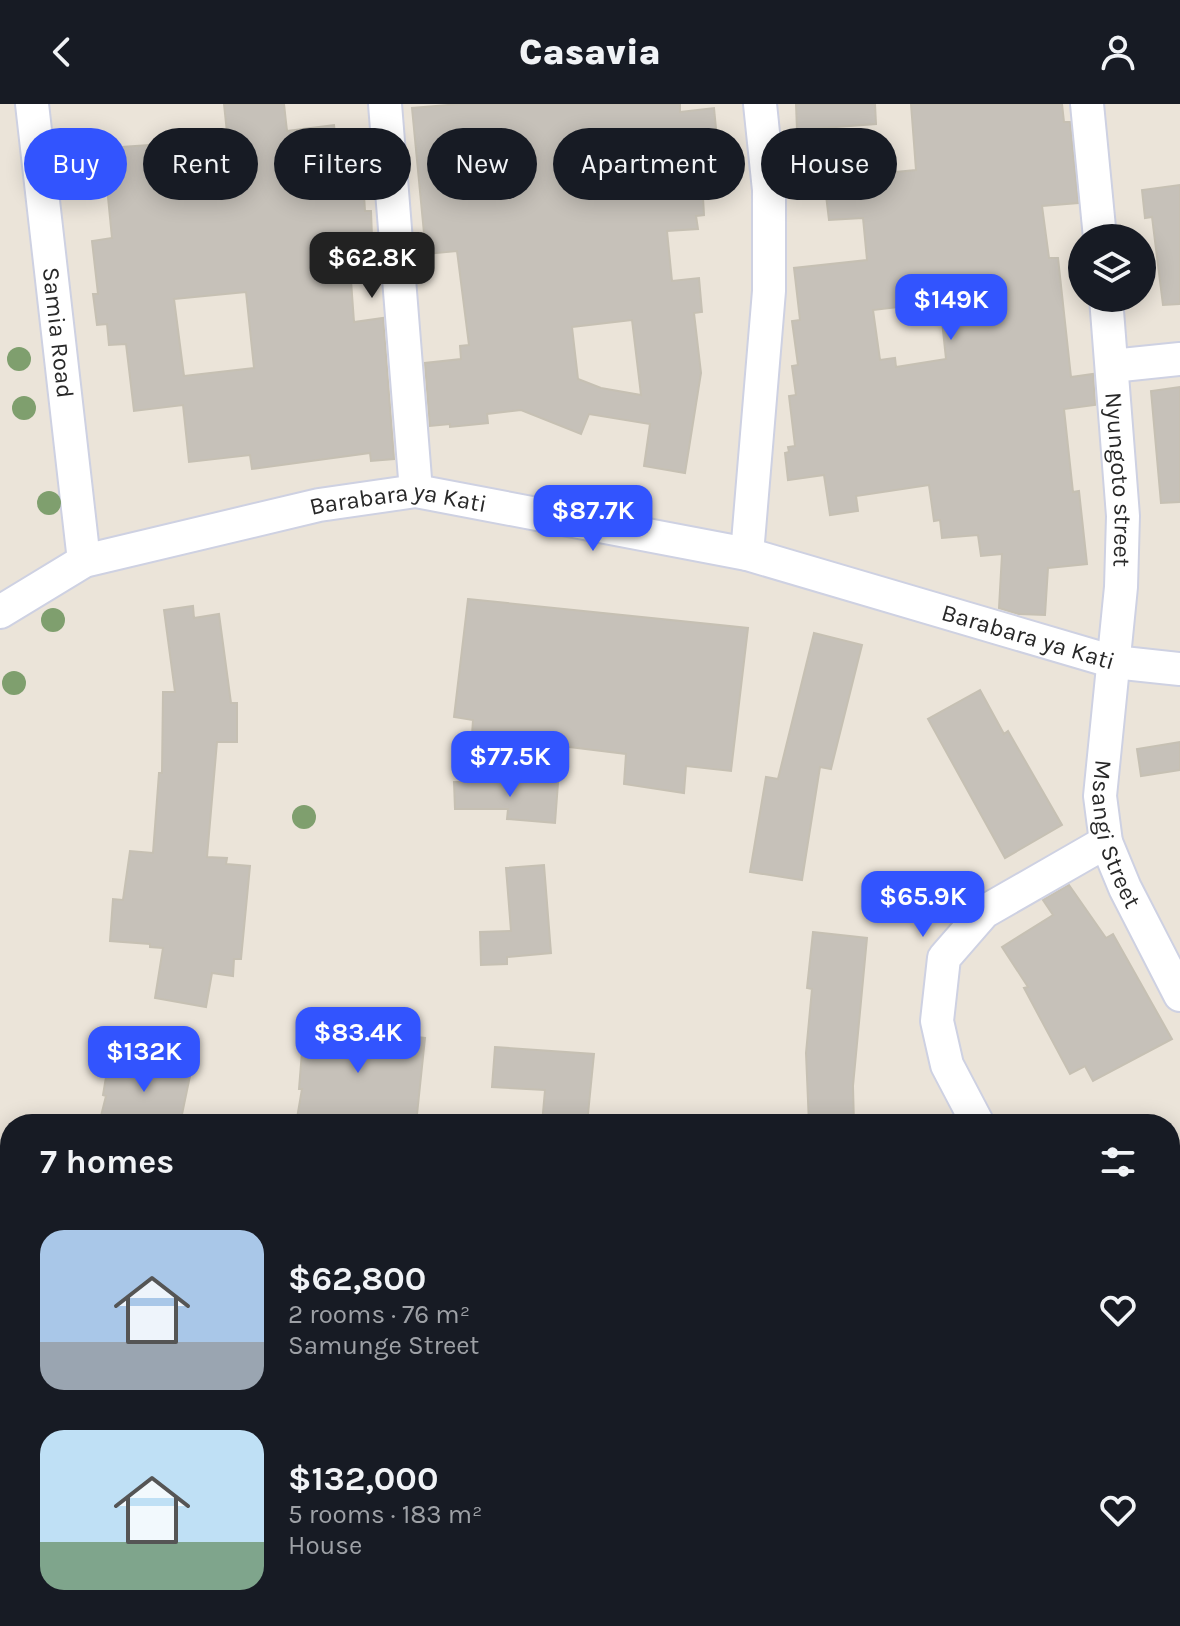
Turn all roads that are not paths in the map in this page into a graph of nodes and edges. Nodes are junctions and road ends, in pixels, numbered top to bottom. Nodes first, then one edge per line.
1 (32, 104) edge
2 (385, 104) edge
3 (760, 104) edge
4 (1087, 104) edge
5 (1099, 224) edge
6 (1107, 312) edge
7 (1180, 359) edge
8 (1112, 366) junction
9 (416, 491) junction
10 (747, 554) junction
11 (84, 561) junction
12 (0, 612) edge
13 (1114, 662) junction
14 (1180, 669) edge
15 (1106, 842) junction
16 (1180, 995) edge
17 (973, 1114) edge

1 - 11 street, Samia Road
2 - 9 street
3 - 10 street
4 - 5 street
6 - 8 street, Nyungoto street
7 - 8 street
8 - 13 street, Nyungoto street
9 - 10 street, Barabara ya Kati
9 - 11 street, Barabara ya Kati
10 - 13 street, Barabara ya Kati
11 - 12 street, Barabara ya Kati
13 - 14 street, Barabara ya Kati
13 - 15 street, Msangi Street
15 - 16 street, Msangi Street
15 - 17 street

